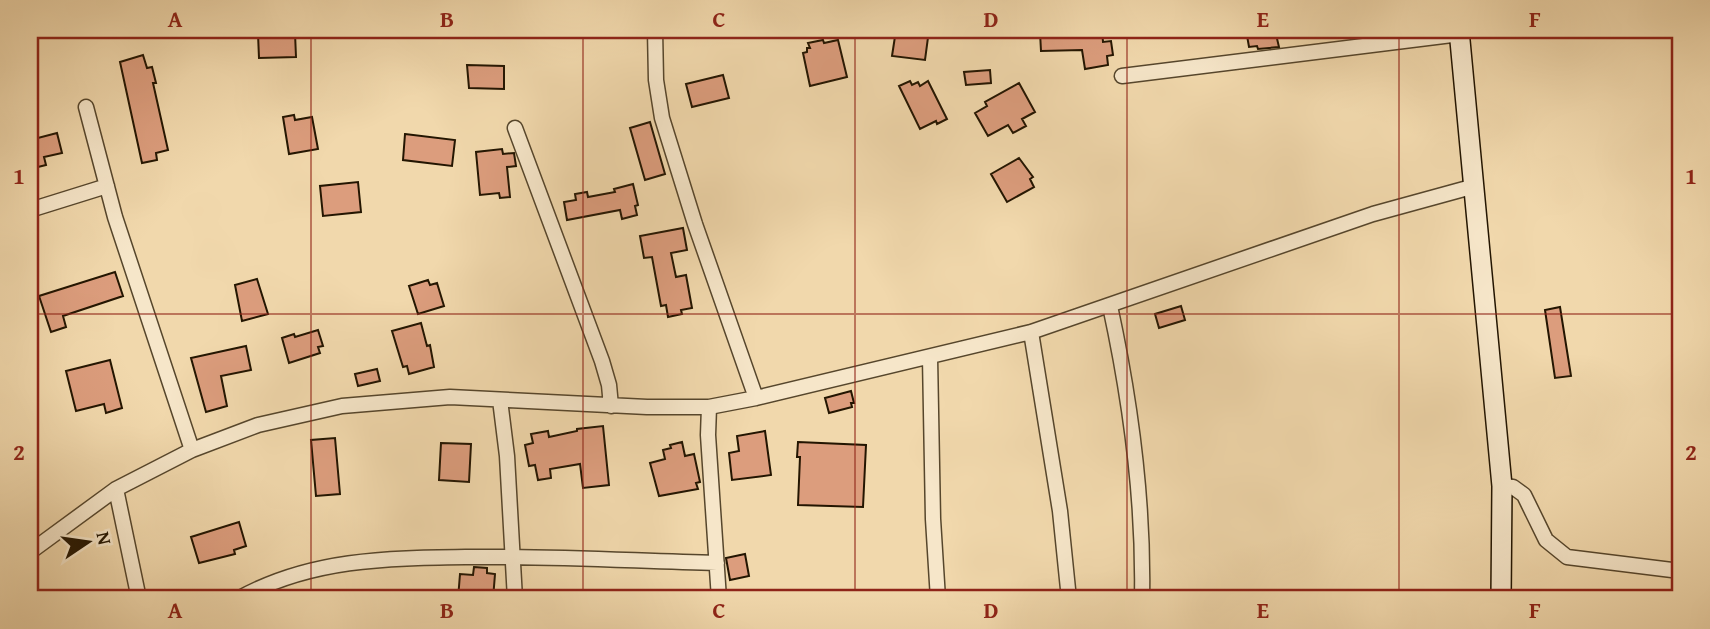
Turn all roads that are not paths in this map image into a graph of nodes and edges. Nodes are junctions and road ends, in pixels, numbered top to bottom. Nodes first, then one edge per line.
1 (655, 30) edge
2 (1460, 32) edge
3 (1122, 76) dead end
4 (86, 107) dead end
5 (515, 128) dead end
6 (107, 186) junction
7 (1475, 186) junction
8 (30, 210) edge
9 (1110, 306) junction
10 (1031, 332) junction
11 (930, 357) junction
12 (756, 398) junction
13 (500, 400) junction
14 (611, 405) junction
15 (709, 407) junction
16 (192, 450) junction
17 (1502, 486) junction
18 (116, 489) junction
19 (30, 552) edge
20 (513, 557) junction
21 (717, 563) junction
22 (1680, 571) edge
23 (139, 599) edge
24 (238, 599) edge
25 (515, 599) edge
26 (719, 599) edge
27 (938, 599) edge
28 (1069, 599) edge
29 (1142, 599) edge
30 (1501, 599) edge

1 - 12 street
2 - 3 street
2 - 7 street
4 - 6 street
5 - 14 street
6 - 8 street
6 - 16 street
7 - 9 street
7 - 17 street
9 - 10 street
9 - 29 street
10 - 11 street
10 - 28 street
11 - 12 street
11 - 27 street
12 - 15 street
13 - 14 street
13 - 16 street
13 - 20 street
14 - 15 street
15 - 21 street
16 - 18 street
17 - 22 street
17 - 30 street
18 - 19 street
18 - 23 street
20 - 21 street
20 - 24 street
20 - 25 street
21 - 26 street

